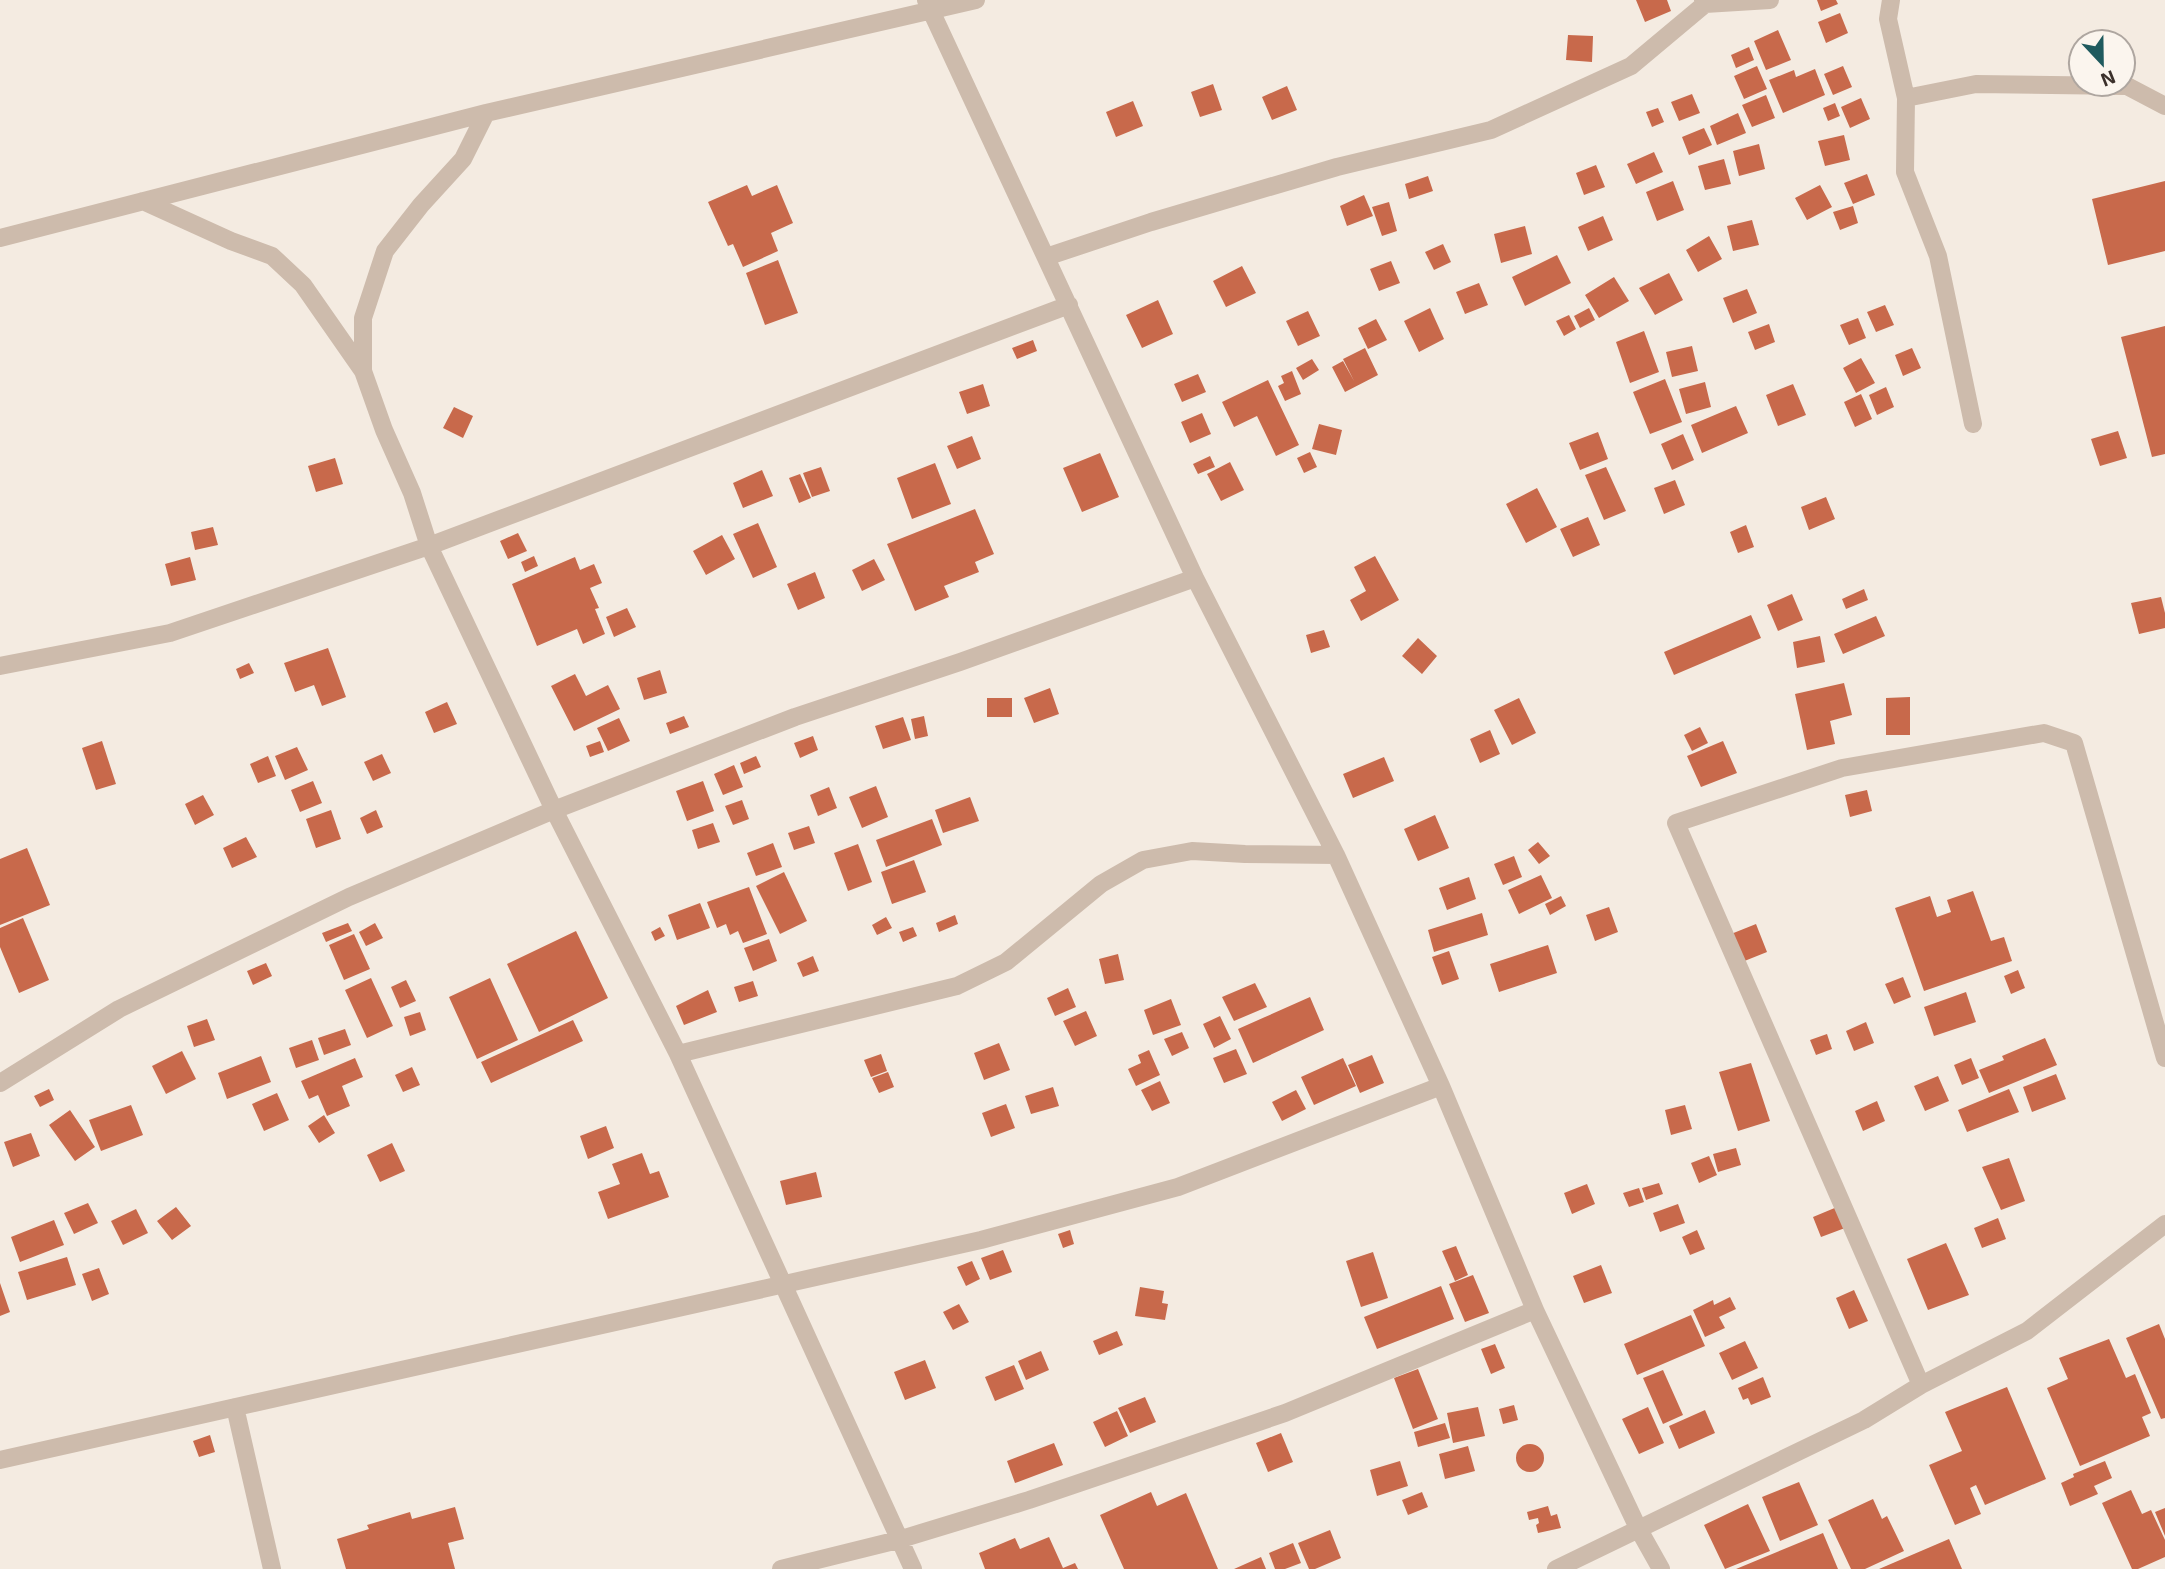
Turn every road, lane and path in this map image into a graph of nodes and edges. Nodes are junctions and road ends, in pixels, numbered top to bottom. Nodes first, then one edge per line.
1 (976, 0) edge
2 (1770, 0) edge
3 (1891, 0) edge
4 (1704, 2) edge
5 (928, 6) edge
6 (1906, 98) junction
7 (2165, 106) edge
8 (486, 113) junction
9 (143, 201) junction
10 (0, 237) edge
11 (1046, 257) junction
12 (1069, 305) junction
13 (363, 371) junction
14 (1973, 424) dead end
15 (429, 546) junction
16 (1195, 578) junction
17 (0, 666) edge
18 (554, 810) junction
19 (1336, 855) junction
20 (678, 1054) junction
21 (2165, 1058) edge
22 (0, 1083) edge
23 (1441, 1086) junction
24 (2165, 1224) edge
25 (782, 1284) junction
26 (1535, 1310) junction
27 (1921, 1385) junction
28 (235, 1407) junction
29 (0, 1460) edge
30 (1638, 1528) junction
31 (898, 1540) junction
32 (272, 1569) edge
33 (780, 1569) edge
34 (913, 1569) edge
35 (1556, 1569) edge
36 (1661, 1569) edge

1 - 5 street
2 - 4 street
3 - 6 street
4 - 11 street
5 - 8 street
5 - 11 street
6 - 7 street
6 - 14 street
8 - 9 street
8 - 13 street
9 - 10 street
9 - 13 street
11 - 12 street
12 - 15 street
12 - 16 street
13 - 15 street
15 - 17 street
15 - 18 street
16 - 18 street
16 - 19 street
18 - 20 street
18 - 22 street
19 - 20 street
19 - 23 street
20 - 25 street
21 - 27 street
23 - 25 street
23 - 26 street
24 - 27 street
25 - 28 street
25 - 31 street
26 - 30 street
26 - 31 street
27 - 30 street
28 - 29 street
28 - 32 street
30 - 35 street
30 - 36 street
31 - 33 street
31 - 34 street

